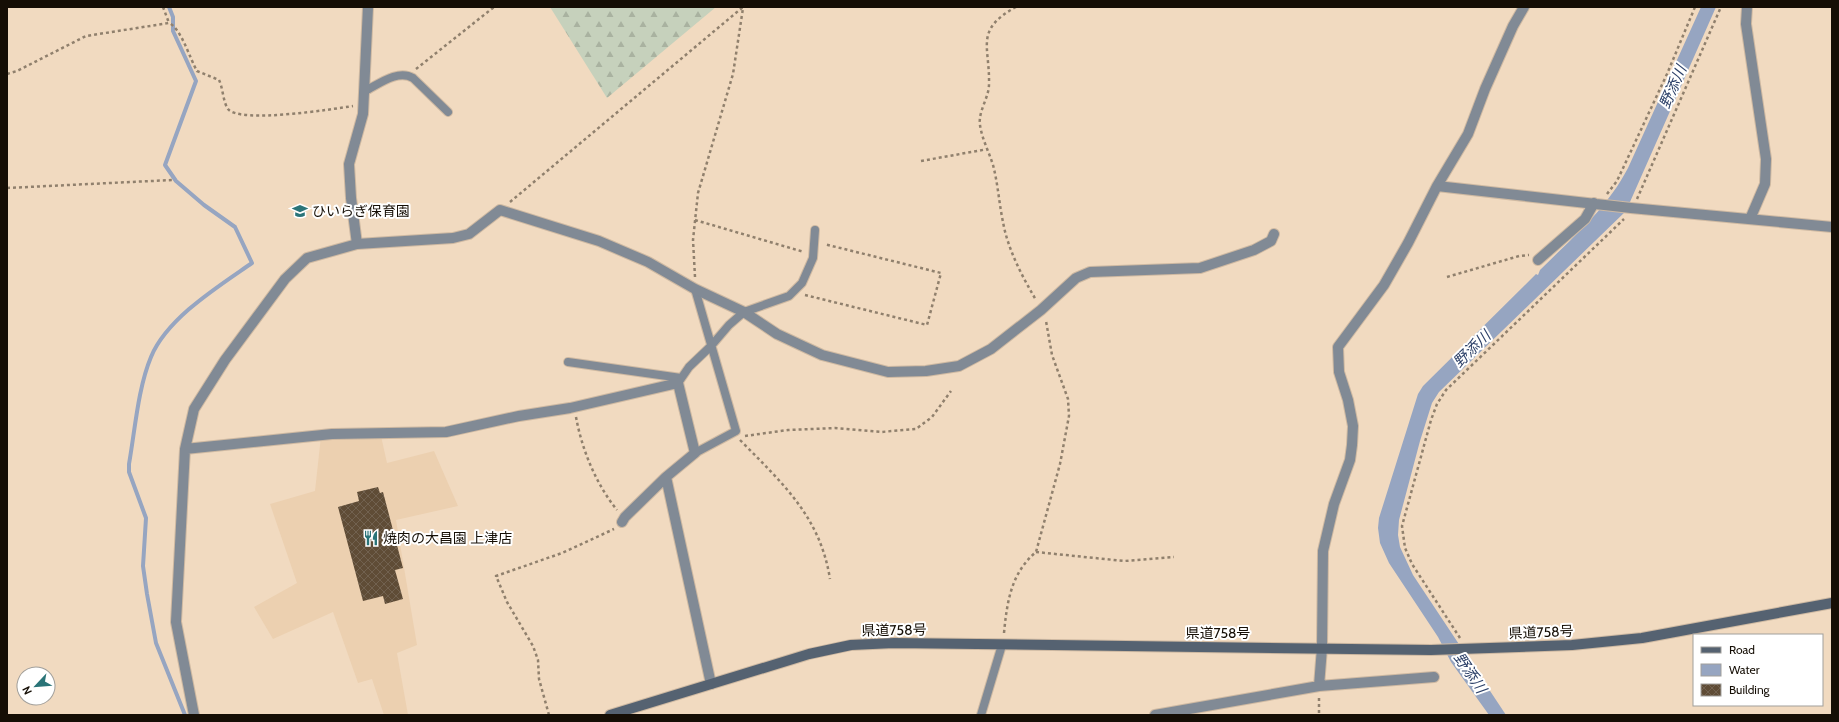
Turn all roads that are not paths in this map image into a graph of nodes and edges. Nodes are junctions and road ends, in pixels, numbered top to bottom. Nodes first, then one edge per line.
1 (368, 7) edge
2 (1524, 7) edge
3 (1747, 7) edge
4 (365, 91) junction
5 (448, 112) dead end
6 (1436, 186) junction
7 (1598, 204) junction
8 (1750, 219) junction
9 (1832, 227) edge
10 (815, 230) dead end
11 (1274, 234) dead end
12 (357, 244) junction
13 (1542, 257) road end
14 (695, 289) junction
15 (744, 312) junction
16 (711, 346) junction
17 (568, 362) dead end
18 (679, 380) junction
19 (185, 449) junction
20 (695, 453) junction
21 (666, 477) junction
22 (623, 520) road end
23 (1832, 603) edge
24 (1002, 645) junction
25 (1322, 648) junction
26 (1434, 677) dead end
27 (712, 684) junction
28 (1319, 686) junction
29 (194, 715) edge
30 (610, 715) edge
31 (981, 715) edge
32 (1155, 715) edge

1 - 4 street
2 - 6 street
3 - 8 street
4 - 5 lane
4 - 12 street
6 - 7 street
6 - 25 street
7 - 8 street
7 - 13 street
8 - 9 street
10 - 15 lane
11 - 15 street
12 - 14 street
12 - 19 street
14 - 15 street
14 - 16 lane
15 - 16 lane
16 - 18 lane
16 - 20 lane
17 - 18 lane
18 - 19 street
18 - 20 street
19 - 29 street
20 - 21 street
21 - 22 street
21 - 27 street
23 - 25 main road, 県道758号
24 - 25 main road, 県道758号
24 - 27 main road, 県道758号
24 - 31 lane
25 - 28 street
26 - 28 street
27 - 30 main road, 県道758号
28 - 32 street

